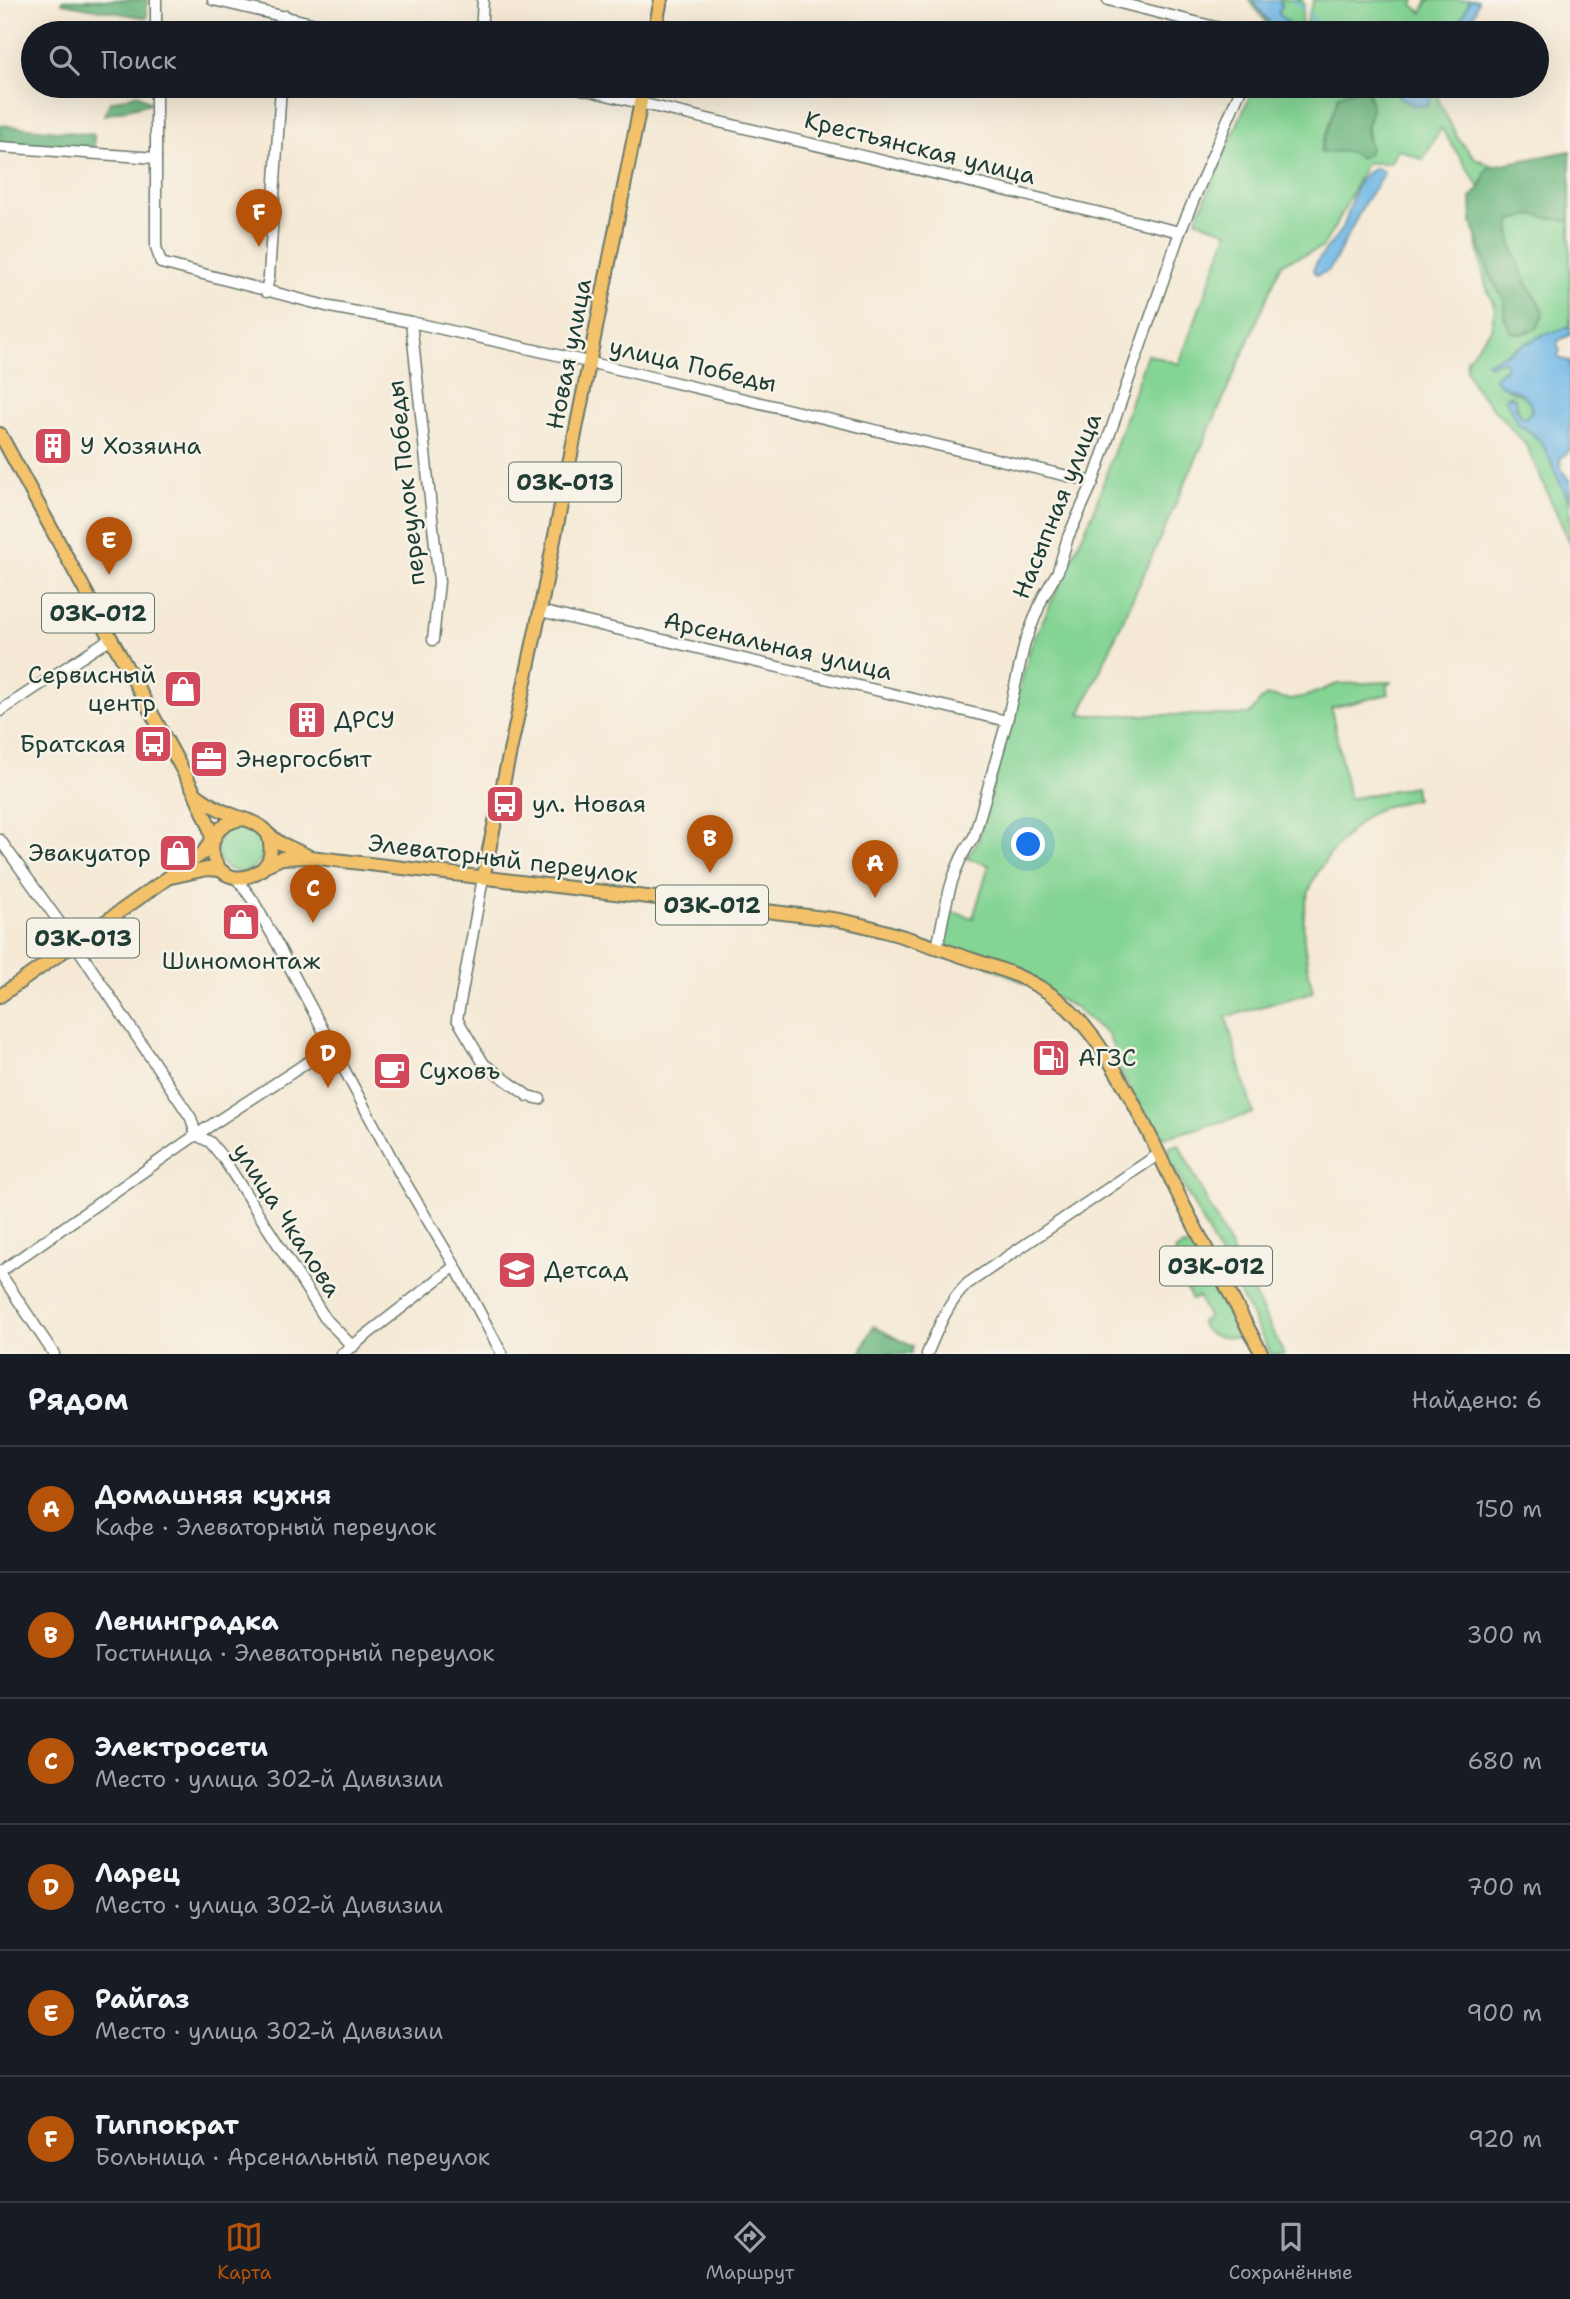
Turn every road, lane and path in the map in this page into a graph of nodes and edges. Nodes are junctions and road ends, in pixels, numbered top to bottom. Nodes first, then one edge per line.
1 (156, 0) edge
2 (212, 0) edge
3 (483, 0) edge
4 (661, 0) edge
5 (1108, 0) edge
6 (286, 16) junction
7 (156, 21) edge
8 (286, 21) edge
9 (306, 21) edge
10 (482, 21) edge
11 (657, 21) edge
12 (1191, 21) edge
13 (156, 98) edge
14 (280, 98) edge
15 (620, 98) edge
16 (642, 98) edge
17 (1237, 98) edge
18 (641, 103) junction
19 (0, 147) edge
20 (156, 158) junction
21 (1180, 232) junction
22 (266, 292) junction
23 (411, 322) junction
24 (588, 362) junction
25 (0, 434) edge
26 (1093, 482) junction
27 (540, 611) junction
28 (111, 638) junction
29 (433, 640) dead end
30 (0, 711) edge
31 (1007, 721) junction
32 (195, 793) junction
33 (244, 819) junction
34 (268, 834) junction
35 (0, 840) edge
36 (212, 841) junction
37 (310, 857) junction
38 (266, 865) junction
39 (220, 870) junction
40 (244, 878) junction
41 (483, 878) junction
42 (164, 879) junction
43 (75, 944) junction
44 (937, 948) junction
45 (0, 996) edge
46 (331, 1047) junction
47 (540, 1099) dead end
48 (196, 1135) junction
49 (1159, 1154) junction
50 (455, 1266) junction
51 (0, 1272) edge
52 (353, 1347) junction
53 (54, 1354) edge
54 (342, 1354) edge
55 (502, 1354) edge
56 (927, 1354) edge
57 (1262, 1354) edge

1 - 7 street
2 - 6 street
3 - 10 street
4 - 11 main road
5 - 12 street
6 - 8 street
6 - 9 street
13 - 20 street
14 - 22 street
15 - 18 street, Крестьянская улица
16 - 18 main road, Новая улица / 03К-013
17 - 21 street, Насыпная улица
18 - 21 street, Крестьянская улица
18 - 24 main road, Новая улица / 03К-013
19 - 20 street
20 - 22 street, улица Победы
21 - 26 street, Насыпная улица
22 - 23 street, улица Победы
23 - 24 street, улица Победы
23 - 29 street, переулок Победы
24 - 26 street, улица Победы
24 - 27 main road, Новая улица / 03К-013
25 - 28 main road, 03К-012
26 - 31 street, Насыпная улица
27 - 31 street, Арсенальная улица
27 - 41 main road, Новая улица / 03К-013
28 - 30 street
28 - 32 main road, 03К-012
31 - 44 street, Насыпная улица
32 - 33 main road
32 - 36 main road
33 - 34 main road
33 - 36 main road, 03К-013
34 - 37 main road, Элеваторный переулок
34 - 38 main road
35 - 43 street, улица Чкалова
36 - 39 main road
36 - 42 main road, 03К-013
37 - 38 main road, Элеваторный переулок
37 - 41 main road, Элеваторный переулок / 03К-012
38 - 40 main road
39 - 40 main road
39 - 42 main road, 03К-013
40 - 46 street
41 - 44 main road, Элеваторный переулок / 03К-012
41 - 47 street
42 - 43 main road, 03К-013
43 - 45 main road, 03К-013
43 - 48 street, улица Чкалова
44 - 49 main road, 03К-012
46 - 48 street
46 - 50 street
48 - 51 street
48 - 52 street, улица Чкалова
49 - 56 street
49 - 57 main road, 03К-012
50 - 52 street
50 - 55 street
51 - 53 street
52 - 54 street

